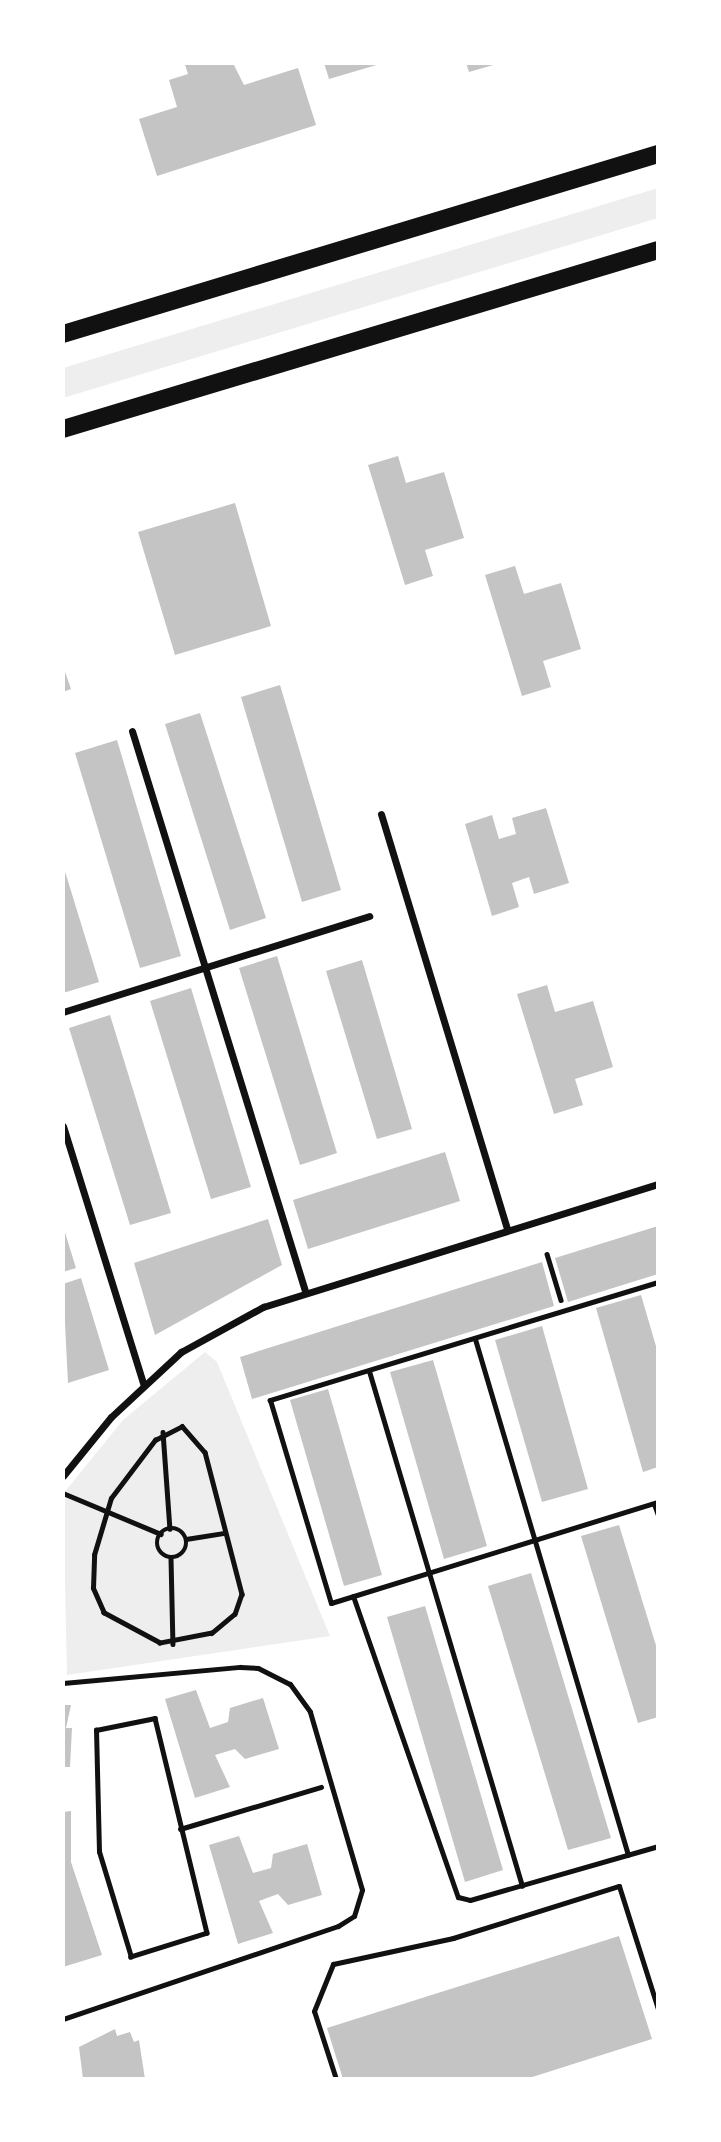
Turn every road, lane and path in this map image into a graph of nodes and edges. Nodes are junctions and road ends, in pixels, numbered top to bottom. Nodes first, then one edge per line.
1 (658, 154) edge
2 (658, 250) edge
3 (63, 334) edge
4 (63, 429) edge
5 (132, 731) dead end
6 (381, 814) dead end
7 (369, 916) dead end
8 (204, 968) junction
9 (63, 1012) edge
10 (63, 1126) edge
11 (658, 1184) edge
12 (507, 1230) junction
13 (547, 1254) dead end
14 (658, 1282) edge
15 (305, 1291) junction
16 (564, 1311) junction
17 (475, 1339) junction
18 (369, 1371) junction
19 (144, 1386) junction
20 (163, 1432) junction
21 (63, 1476) edge
22 (63, 1493) edge
23 (656, 1503) edge
24 (104, 1510) junction
25 (658, 1515) edge
26 (170, 1529) junction
27 (223, 1533) junction
28 (161, 1534) junction
29 (186, 1539) junction
30 (534, 1541) junction
31 (171, 1558) junction
32 (428, 1574) junction
33 (353, 1596) junction
34 (173, 1644) junction
35 (63, 1683) edge
36 (332, 1784) junction
37 (180, 1829) junction
38 (658, 1846) edge
39 (628, 1855) junction
40 (522, 1886) junction
41 (658, 2009) edge
42 (63, 2019) edge
43 (335, 2079) edge

1 - 3 main road
2 - 4 main road
5 - 8 street
6 - 12 street
7 - 8 street
8 - 9 street
8 - 15 street
10 - 19 street
11 - 12 street
12 - 15 street
13 - 16 path
14 - 16 lane
15 - 19 street
16 - 17 lane
17 - 18 lane
17 - 30 lane
18 - 32 lane
18 - 33 lane
19 - 21 street
20 - 24 path
20 - 26 path
20 - 27 path
22 - 24 path
23 - 25 lane
23 - 30 lane
24 - 28 path
24 - 34 path
26 - 28 path
26 - 29 path
27 - 29 path
27 - 34 path
28 - 31 path
29 - 31 path
30 - 32 lane
30 - 39 lane
31 - 34 path
32 - 33 lane
32 - 40 lane
33 - 40 lane
35 - 36 lane
36 - 37 path
36 - 42 lane
37 - 37 path
38 - 39 lane
39 - 40 lane
41 - 43 lane

